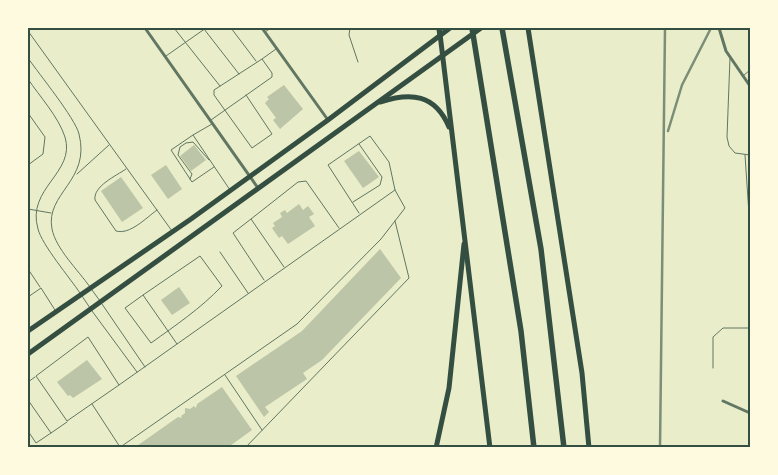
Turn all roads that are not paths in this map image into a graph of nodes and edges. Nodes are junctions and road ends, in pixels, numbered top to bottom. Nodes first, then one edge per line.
1 (146, 28) edge
2 (174, 28) edge
3 (205, 28) edge
4 (232, 28) edge
5 (262, 28) edge
6 (271, 28) edge
7 (350, 28) edge
8 (439, 28) edge
9 (450, 28) edge
10 (472, 28) edge
11 (481, 28) edge
12 (502, 28) edge
13 (528, 28) edge
14 (719, 28) edge
15 (28, 31) edge
16 (265, 32) junction
17 (440, 34) junction
18 (186, 42) junction
19 (277, 48) junction
20 (443, 54) junction
21 (166, 56) junction
22 (730, 57) junction
23 (28, 58) edge
24 (262, 59) junction
25 (257, 62) junction
26 (358, 62) dead end
27 (750, 70) edge
28 (239, 74) junction
29 (743, 76) junction
30 (28, 79) edge
31 (750, 85) edge
32 (220, 86) junction
33 (246, 96) junction
34 (375, 104) junction
35 (225, 110) junction
36 (28, 112) edge
37 (328, 120) junction
38 (212, 122) junction
39 (451, 132) junction
40 (193, 135) junction
41 (110, 144) junction
42 (359, 144) junction
43 (745, 155) junction
44 (750, 155) edge
45 (210, 160) junction
46 (28, 165) edge
47 (214, 167) junction
48 (127, 168) junction
49 (76, 175) junction
50 (250, 176) junction
51 (190, 179) junction
52 (258, 188) junction
53 (230, 190) junction
54 (395, 190) junction
55 (352, 202) junction
56 (28, 208) edge
57 (37, 210) junction
58 (157, 210) junction
59 (53, 213) junction
60 (360, 214) junction
61 (251, 219) junction
62 (395, 221) junction
63 (339, 229) junction
64 (750, 229) edge
65 (172, 231) junction
66 (465, 233) junction
67 (220, 252) dead end
68 (284, 268) junction
69 (28, 270) edge
70 (265, 281) junction
71 (41, 288) junction
72 (90, 288) junction
73 (248, 293) junction
74 (81, 294) junction
75 (143, 295) junction
76 (28, 297) edge
77 (101, 302) junction
78 (91, 309) junction
79 (56, 312) junction
80 (750, 328) edge
81 (28, 331) edge
82 (168, 331) junction
83 (177, 344) junction
84 (28, 354) edge
85 (145, 367) junction
86 (713, 368) dead end
87 (137, 372) junction
88 (225, 374) junction
89 (36, 376) junction
90 (28, 382) edge
91 (119, 385) junction
92 (28, 400) edge
93 (723, 401) dead end
94 (92, 404) junction
95 (750, 413) edge
96 (68, 421) junction
97 (262, 430) junction
98 (28, 431) edge
99 (51, 433) junction
100 (120, 447) edge
101 (245, 448) edge
102 (436, 448) edge
103 (490, 448) edge
104 (534, 448) edge
105 (564, 448) edge
106 (589, 448) edge

1 - 21 street
2 - 18 lane
3 - 18 lane
3 - 28 lane
4 - 25 lane
5 - 16 street
6 - 16 lane
7 - 26 lane
8 - 17 highway
9 - 17 main road
10 - 104 highway
11 - 20 main road
12 - 105 highway
13 - 106 main road
14 - 22 street
15 - 41 lane
16 - 19 street
17 - 20 main road
17 - 37 main road
18 - 21 lane
18 - 32 lane
19 - 24 lane
19 - 37 street
20 - 34 main road
20 - 39 main road
21 - 38 street
22 - 29 street
22 - 43 lane
23 - 49 lane
24 - 25 lane
24 - 33 lane
25 - 28 lane
27 - 29 lane
28 - 32 lane
29 - 31 street
30 - 57 lane
32 - 35 lane
33 - 35 lane
33 - 35 lane
34 - 39 main road
34 - 52 main road
35 - 38 lane
36 - 46 lane
37 - 50 main road
38 - 40 lane
38 - 50 street
39 - 66 main road
40 - 45 lane
40 - 51 lane
41 - 48 lane
41 - 49 lane
42 - 54 lane
42 - 55 lane
42 - 55 lane
43 - 44 lane
43 - 64 lane
45 - 47 lane
45 - 51 lane
47 - 51 lane
47 - 53 lane
48 - 58 lane
48 - 58 lane
49 - 59 lane
50 - 52 street
50 - 53 main road
52 - 77 main road
53 - 65 main road
54 - 60 lane
54 - 62 lane
55 - 60 lane
56 - 57 lane
57 - 59 lane
57 - 74 lane
58 - 65 lane
59 - 72 lane
60 - 63 lane
61 - 63 lane
61 - 68 lane
61 - 70 lane
62 - 88 lane
62 - 97 lane
63 - 68 lane
65 - 72 main road
66 - 102 main road
66 - 103 main road
67 - 73 lane
68 - 70 lane
69 - 71 lane
70 - 73 lane
71 - 76 lane
71 - 79 lane
72 - 74 main road
72 - 77 lane
73 - 83 lane
74 - 78 lane
74 - 79 main road
75 - 82 lane
75 - 82 lane
75 - 82 lane
77 - 78 main road
77 - 85 lane
78 - 84 main road
78 - 87 lane
79 - 81 main road
80 - 86 lane
82 - 83 lane
83 - 85 lane
85 - 87 lane
87 - 91 lane
88 - 97 lane
88 - 100 lane
89 - 90 lane
89 - 91 lane
89 - 96 lane
91 - 94 lane
92 - 99 lane
93 - 95 street
94 - 96 lane
94 - 100 lane
96 - 99 lane
97 - 101 lane
98 - 99 lane

